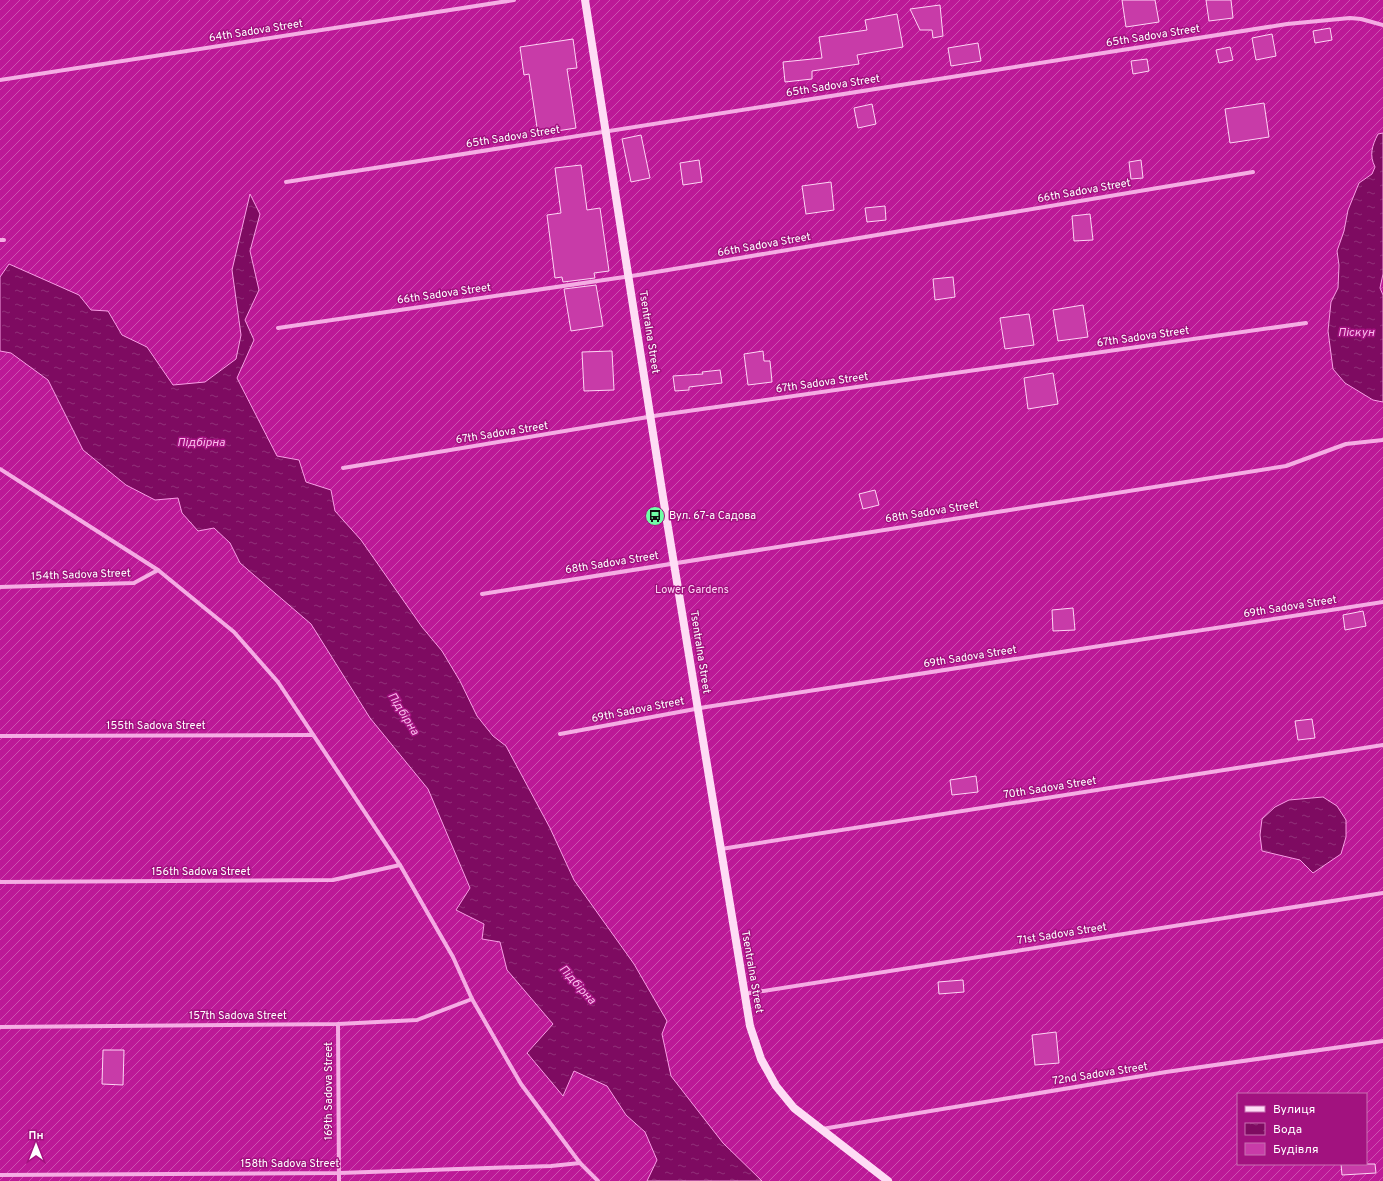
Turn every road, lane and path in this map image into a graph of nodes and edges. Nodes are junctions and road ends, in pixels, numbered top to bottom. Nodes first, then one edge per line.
1 (514, 0) edge
2 (585, 0) edge
3 (1383, 25) edge
4 (0, 80) edge
5 (607, 131) junction
6 (1252, 172) dead end
7 (286, 182) dead end
8 (629, 276) junction
9 (1306, 323) dead end
10 (278, 328) dead end
11 (651, 417) junction
12 (1383, 440) edge
13 (343, 468) dead end
14 (0, 469) edge
15 (674, 562) junction
16 (158, 570) junction
17 (0, 587) edge
18 (482, 594) dead end
19 (1383, 602) edge
20 (698, 708) junction
21 (560, 734) dead end
22 (313, 735) junction
23 (0, 736) edge
24 (1383, 745) edge
25 (721, 849) junction
26 (400, 865) junction
27 (0, 882) edge
28 (1383, 893) edge
29 (744, 994) junction
30 (472, 999) junction
31 (338, 1024) junction
32 (0, 1027) edge
33 (1383, 1041) edge
34 (821, 1129) junction
35 (580, 1163) junction
36 (339, 1173) junction
37 (0, 1175) edge
38 (339, 1181) edge
39 (598, 1181) edge
40 (888, 1181) edge

1 - 4 street, 64th Sadova Street
2 - 5 street, Tsentralna Street
3 - 5 street, 65th Sadova Street
5 - 7 street, 65th Sadova Street
5 - 8 street, Tsentralna Street
6 - 8 street, 66th Sadova Street
8 - 10 street, 66th Sadova Street
8 - 11 street, Tsentralna Street
9 - 11 street, 67th Sadova Street
11 - 13 street, 67th Sadova Street
11 - 15 street, Tsentralna Street
12 - 15 street, 68th Sadova Street
14 - 16 street
15 - 18 street, 68th Sadova Street
15 - 20 street, Tsentralna Street
16 - 17 street, 154th Sadova Street
16 - 22 street
19 - 20 street, 69th Sadova Street
20 - 21 street, 69th Sadova Street
20 - 25 street, Tsentralna Street
22 - 23 street, 155th Sadova Street
22 - 26 street
24 - 25 street, 70th Sadova Street
25 - 29 street, Tsentralna Street
26 - 27 street, 156th Sadova Street
26 - 30 street
28 - 29 street, 71st Sadova Street
29 - 34 street, Tsentralna Street
30 - 31 street, 157th Sadova Street
30 - 35 street
31 - 32 street, 157th Sadova Street
31 - 36 street, 169th Sadova Street
33 - 34 street, 72nd Sadova Street
34 - 40 street, Tsentralna Street
35 - 36 street, 158th Sadova Street
35 - 39 street
36 - 37 street, 158th Sadova Street
36 - 38 street, 169th Sadova Street

